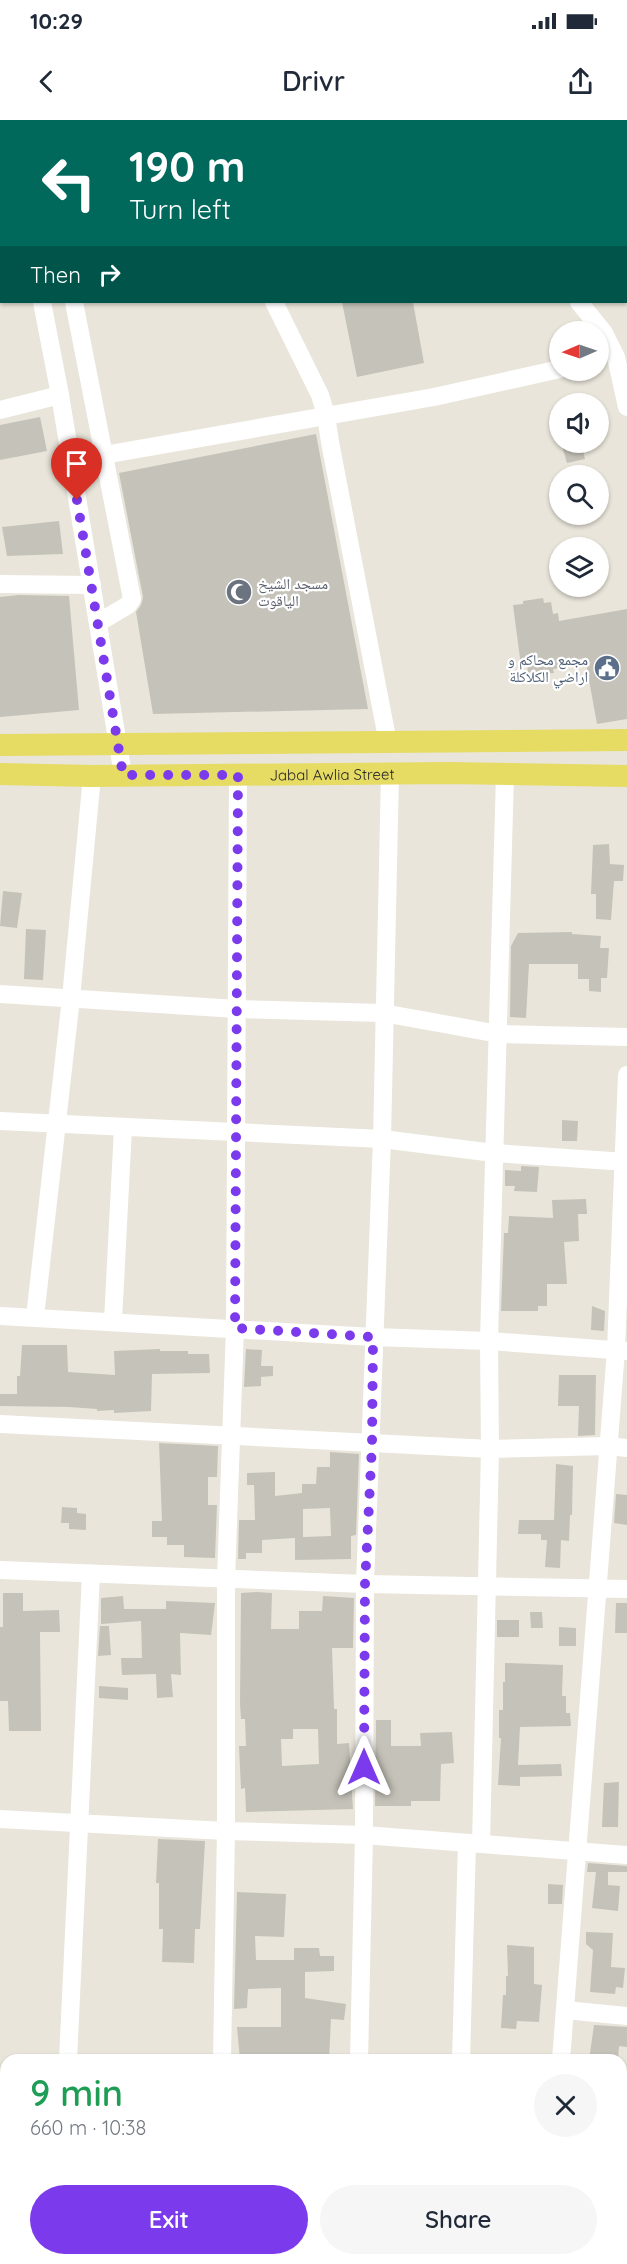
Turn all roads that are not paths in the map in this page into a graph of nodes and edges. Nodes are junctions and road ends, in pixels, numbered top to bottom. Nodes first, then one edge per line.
1 (42, 303) edge
2 (74, 303) edge
3 (274, 303) edge
4 (580, 303) edge
5 (614, 357) edge
6 (549, 371) edge
7 (60, 395) junction
8 (627, 407) edge
9 (0, 410) edge
10 (326, 415) junction
11 (104, 455) junction
12 (0, 584) edge
13 (92, 585) junction
14 (98, 623) junction
15 (627, 740) edge
16 (388, 743) junction
17 (119, 744) junction
18 (0, 745) edge
19 (0, 774) edge
20 (390, 774) junction
21 (123, 775) junction
22 (238, 775) junction
23 (506, 775) junction
24 (92, 776) junction
25 (627, 776) edge
26 (0, 994) edge
27 (70, 998) junction
28 (237, 1009) junction
29 (383, 1013) junction
30 (499, 1034) junction
31 (627, 1037) edge
32 (627, 1074) edge
33 (0, 1122) edge
34 (56, 1125) junction
35 (123, 1128) junction
36 (237, 1133) junction
37 (382, 1139) junction
38 (494, 1154) junction
39 (625, 1162) edge
40 (0, 1316) edge
41 (35, 1317) junction
42 (113, 1321) junction
43 (235, 1328) junction
44 (373, 1337) junction
45 (489, 1341) junction
46 (622, 1351) edge
47 (0, 1424) edge
48 (231, 1435) junction
49 (372, 1445) junction
50 (608, 1446) junction
51 (627, 1448) edge
52 (490, 1449) junction
53 (0, 1570) edge
54 (92, 1574) junction
55 (226, 1579) junction
56 (365, 1584) junction
57 (485, 1586) junction
58 (598, 1589) junction
59 (627, 1589) edge
60 (0, 1819) edge
61 (80, 1822) junction
62 (226, 1831) junction
63 (364, 1835) junction
64 (474, 1843) junction
65 (577, 1851) junction
66 (627, 1855) edge
67 (565, 2010) junction
68 (627, 2016) edge
69 (68, 2054) edge
70 (222, 2054) edge
71 (358, 2054) edge
72 (461, 2054) edge
73 (561, 2054) edge

1 - 7 street
2 - 11 street
3 - 10 street
4 - 5 street
5 - 8 street
6 - 10 street
7 - 9 street
7 - 13 street
10 - 11 street
10 - 16 street
11 - 14 street
12 - 13 street
13 - 14 street
14 - 17 street
15 - 16 main road, Jabal Awlia Street
16 - 17 main road, Jabal Awlia Street
17 - 18 main road, Jabal Awlia Street
17 - 21 street
19 - 24 main road, Jabal Awlia Street
20 - 22 main road, Jabal Awlia Street
20 - 23 main road, Jabal Awlia Street
20 - 29 street
21 - 22 main road, Jabal Awlia Street
21 - 24 main road, Jabal Awlia Street
22 - 28 street
23 - 25 main road, Jabal Awlia Street
23 - 30 street
24 - 27 street
26 - 27 street
27 - 28 street
27 - 34 street
28 - 29 street
28 - 36 street
29 - 30 street
29 - 37 street
30 - 31 street
30 - 38 street
32 - 39 street
33 - 34 street
34 - 35 street
34 - 41 street
35 - 36 street
35 - 42 street
36 - 37 street
36 - 43 street
37 - 38 street
37 - 44 street
38 - 39 street
38 - 45 street
39 - 46 street
40 - 41 street
41 - 42 street
42 - 43 street
43 - 44 street
43 - 48 street
44 - 45 street
44 - 49 street
45 - 46 street
45 - 52 street
46 - 50 street
47 - 48 street
48 - 49 street
48 - 55 street
49 - 52 street
49 - 56 street
50 - 51 street
50 - 52 street
50 - 58 street
52 - 57 street
53 - 54 street
54 - 55 street
54 - 61 street
55 - 56 street
55 - 62 street
56 - 57 street
56 - 63 street
57 - 58 street
57 - 64 street
58 - 59 street
58 - 65 street
60 - 61 street
61 - 62 street
61 - 69 street
62 - 63 street
62 - 70 street
63 - 64 street
63 - 71 street
64 - 65 street
64 - 72 street
65 - 66 street
65 - 67 street
67 - 68 street
67 - 73 street

